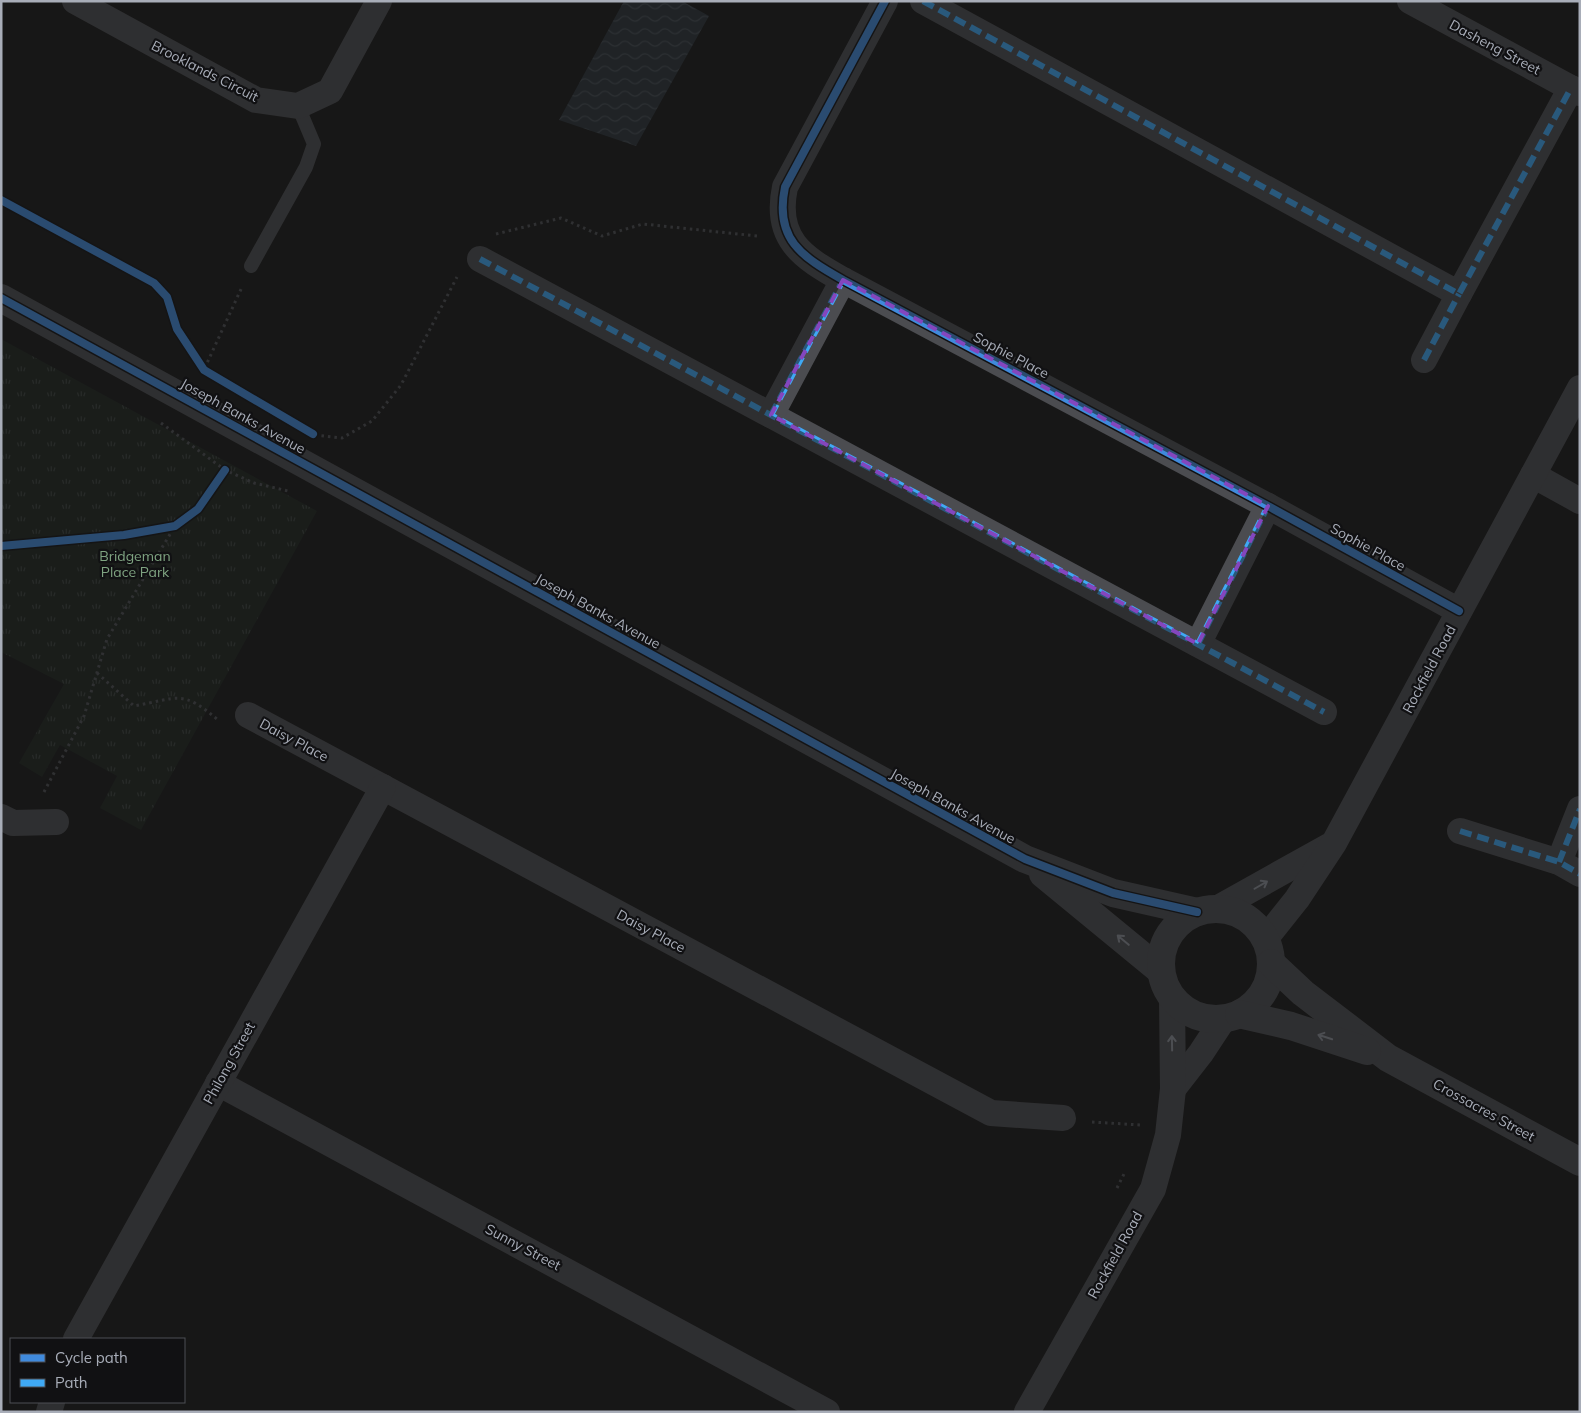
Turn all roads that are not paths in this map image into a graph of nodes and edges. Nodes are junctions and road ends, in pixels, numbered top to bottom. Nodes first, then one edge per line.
1 (75, 1) edge
2 (379, 1) edge
3 (885, 1) edge
4 (923, 1) edge
5 (1410, 1) edge
6 (1576, 91) edge
7 (298, 106) junction
8 (480, 259) dead end
9 (251, 266) road end
10 (843, 280) junction
11 (1459, 294) junction
12 (1, 298) edge
13 (1424, 360) dead end
14 (1580, 388) edge
15 (771, 415) junction
16 (1533, 475) junction
17 (1580, 501) edge
18 (1268, 506) junction
19 (1460, 611) junction
20 (1198, 644) junction
21 (1324, 712) dead end
22 (248, 715) dead end
23 (383, 787) junction
24 (1580, 809) edge
25 (1, 817) edge
26 (56, 822) road end
27 (1460, 830) dead end
28 (1334, 843) junction
29 (1025, 859) junction
30 (1569, 868) edge
31 (1207, 910) junction
32 (1269, 952) junction
33 (1161, 971) junction
34 (1172, 998) junction
35 (1231, 1016) junction
36 (1388, 1058) junction
37 (218, 1083) junction
38 (1173, 1088) junction
39 (1063, 1118) road end
40 (1580, 1162) edge
41 (77, 1338) edge
42 (827, 1412) edge
43 (1027, 1412) edge

1 - 7 street, Brooklands Circuit
2 - 7 street
3 - 10 street, Sophie Place
4 - 11 street
5 - 6 street, Dasheng Street
6 - 11 street
7 - 9 lane
8 - 15 street
10 - 15 street
10 - 18 street, Sophie Place
11 - 13 street
12 - 29 street, Joseph Banks Avenue
14 - 16 street, Rockfield Road
15 - 20 street
16 - 17 street
16 - 19 street, Rockfield Road
18 - 19 street, Sophie Place
18 - 20 street
19 - 28 street, Rockfield Road
20 - 21 street
22 - 23 street, Daisy Place
23 - 37 street, Philong Street
23 - 39 street, Daisy Place
24 - 30 street
25 - 26 street
27 - 30 street
31 -> 28 street
28 - 32 street, Rockfield Road
29 - 31 street, Joseph Banks Avenue
33 -> 29 street, Joseph Banks Avenue
31 - 32 street
31 - 33 street
32 - 35 street
32 - 36 street, Crossacres Street
33 - 34 street
34 - 35 street
38 -> 34 street, Rockfield Road
36 -> 35 street, Crossacres Street
35 - 38 street
36 - 40 street, Crossacres Street
37 - 41 street, Philong Street
37 - 42 street, Sunny Street
38 - 43 street, Rockfield Road

